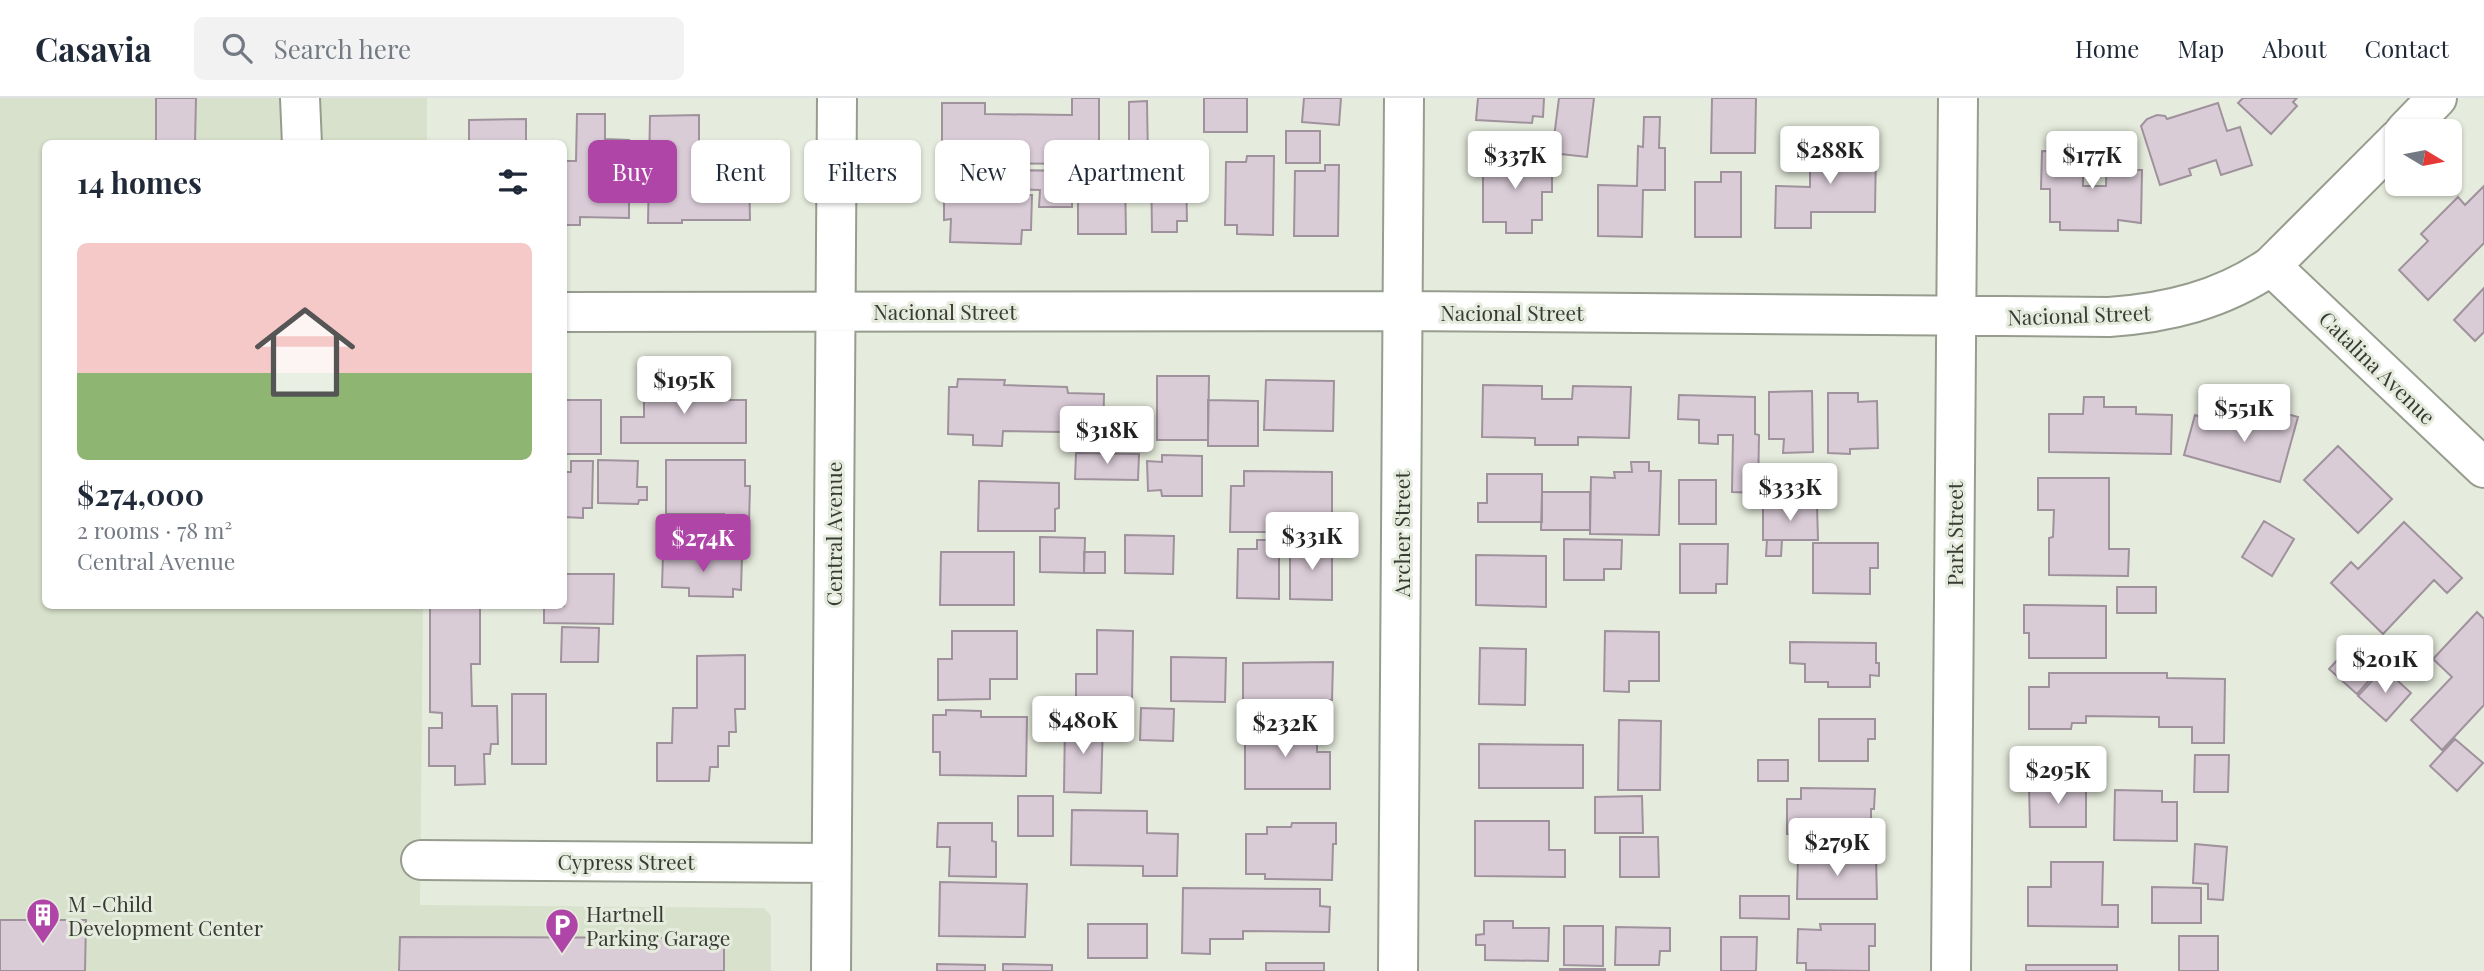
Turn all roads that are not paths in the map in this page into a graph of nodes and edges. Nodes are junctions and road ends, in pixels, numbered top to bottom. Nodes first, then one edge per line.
1 (300, 98) edge
2 (837, 98) edge
3 (1405, 98) edge
4 (1958, 98) edge
5 (2437, 98) edge
6 (2416, 119) edge
7 (302, 140) edge
8 (2385, 152) edge
9 (2271, 266) junction
10 (835, 310) junction
11 (567, 312) edge
12 (1402, 312) junction
13 (1956, 316) junction
14 (2484, 468) edge
15 (421, 860) dead end
16 (831, 863) junction
17 (831, 971) edge
18 (1398, 971) edge
19 (1951, 971) edge

1 - 7 street
2 - 10 street, Central Avenue
3 - 12 street, Archer Street
4 - 13 street, Park Street
5 - 6 street
8 - 9 street, Nacional Street
9 - 13 street, Nacional Street
9 - 14 street, Catalina Avenue
10 - 11 street, Nacional Street
10 - 12 street, Nacional Street
10 - 16 street, Central Avenue
12 - 13 street, Nacional Street
12 - 18 street, Archer Street
13 - 19 street, Park Street
15 - 16 street, Cypress Street
16 - 17 street, Central Avenue

